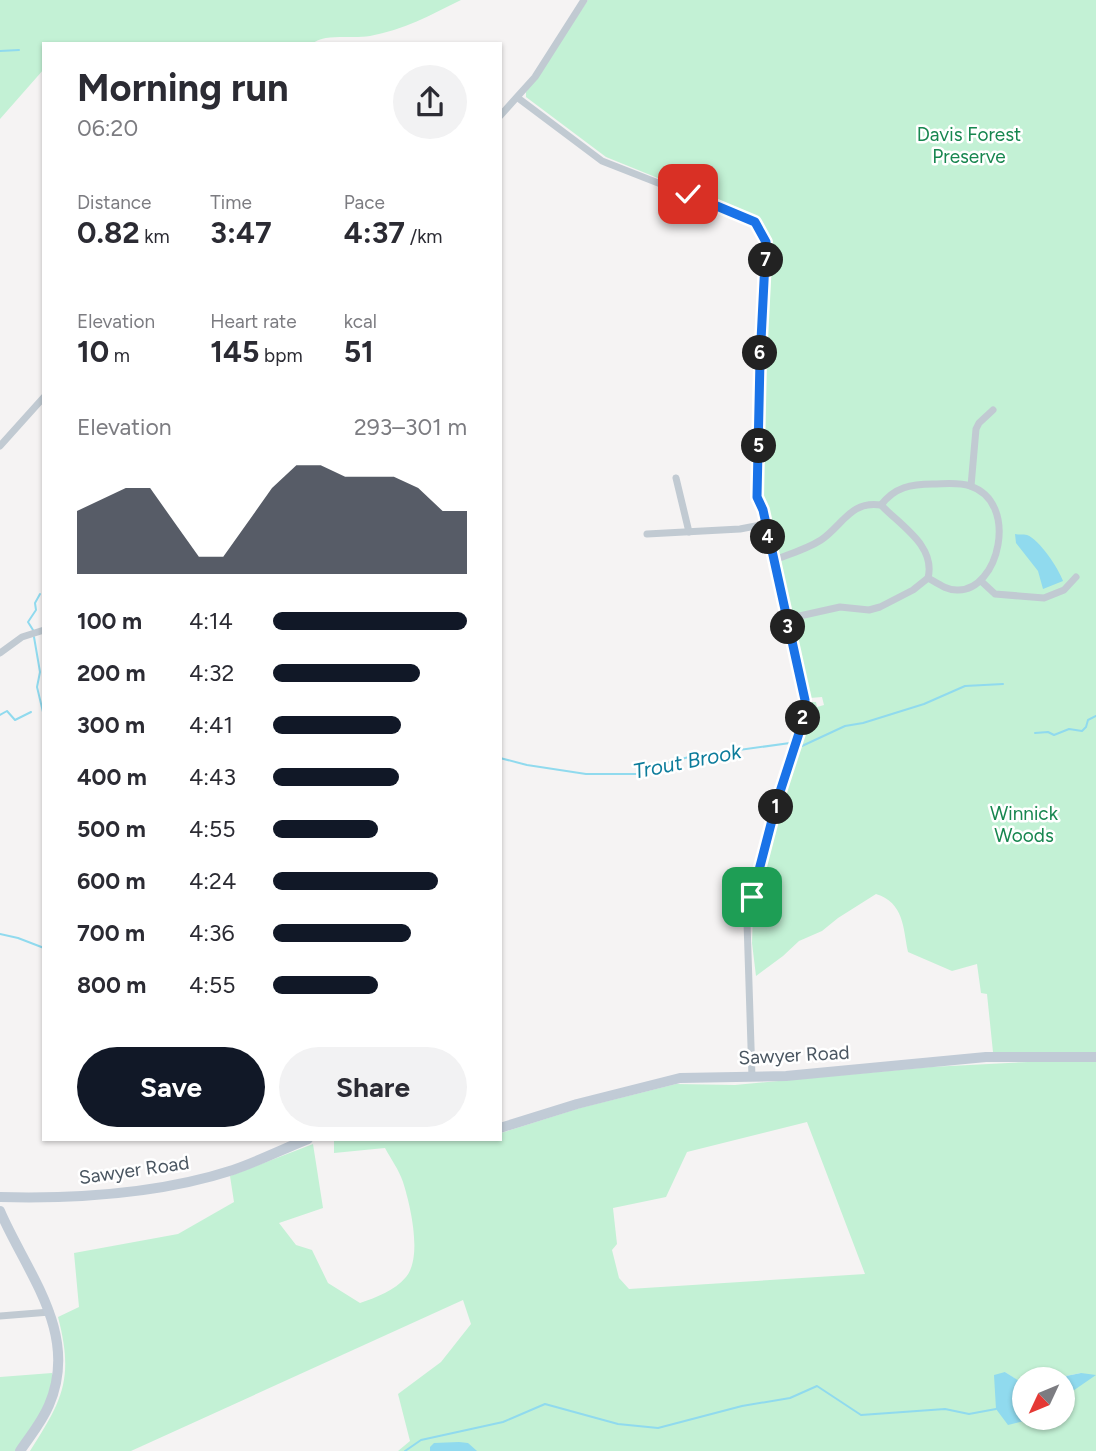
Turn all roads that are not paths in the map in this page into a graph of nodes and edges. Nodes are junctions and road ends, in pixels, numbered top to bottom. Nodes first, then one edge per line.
1 (584, 0) edge
2 (518, 98) junction
3 (502, 114) edge
4 (42, 399) edge
5 (993, 410) dead end
6 (0, 446) edge
7 (676, 478) dead end
8 (971, 486) junction
9 (881, 505) junction
10 (766, 524) junction
11 (689, 532) junction
12 (647, 534) dead end
13 (774, 560) junction
14 (1076, 577) dead end
15 (928, 578) junction
16 (981, 581) junction
17 (786, 619) junction
18 (42, 631) edge
19 (0, 653) edge
20 (1096, 1057) edge
21 (752, 1077) junction
22 (502, 1127) edge
23 (296, 1141) edge
24 (0, 1197) edge
25 (1, 1214) edge
26 (50, 1312) junction
27 (0, 1316) edge
28 (20, 1451) edge

1 - 2 street
2 - 3 street
2 - 10 street
4 - 6 street
5 - 8 street
7 - 11 street
8 - 9 street
8 - 16 street
9 - 13 street
9 - 15 street
10 - 11 street
10 - 13 street
11 - 12 street
13 - 17 street
14 - 16 street
15 - 16 street
15 - 17 street
17 - 21 street
18 - 19 street
20 - 21 street, Sawyer Road
21 - 22 street, Sawyer Road
23 - 24 street, Sawyer Road
25 - 26 street
26 - 27 street
26 - 28 street

